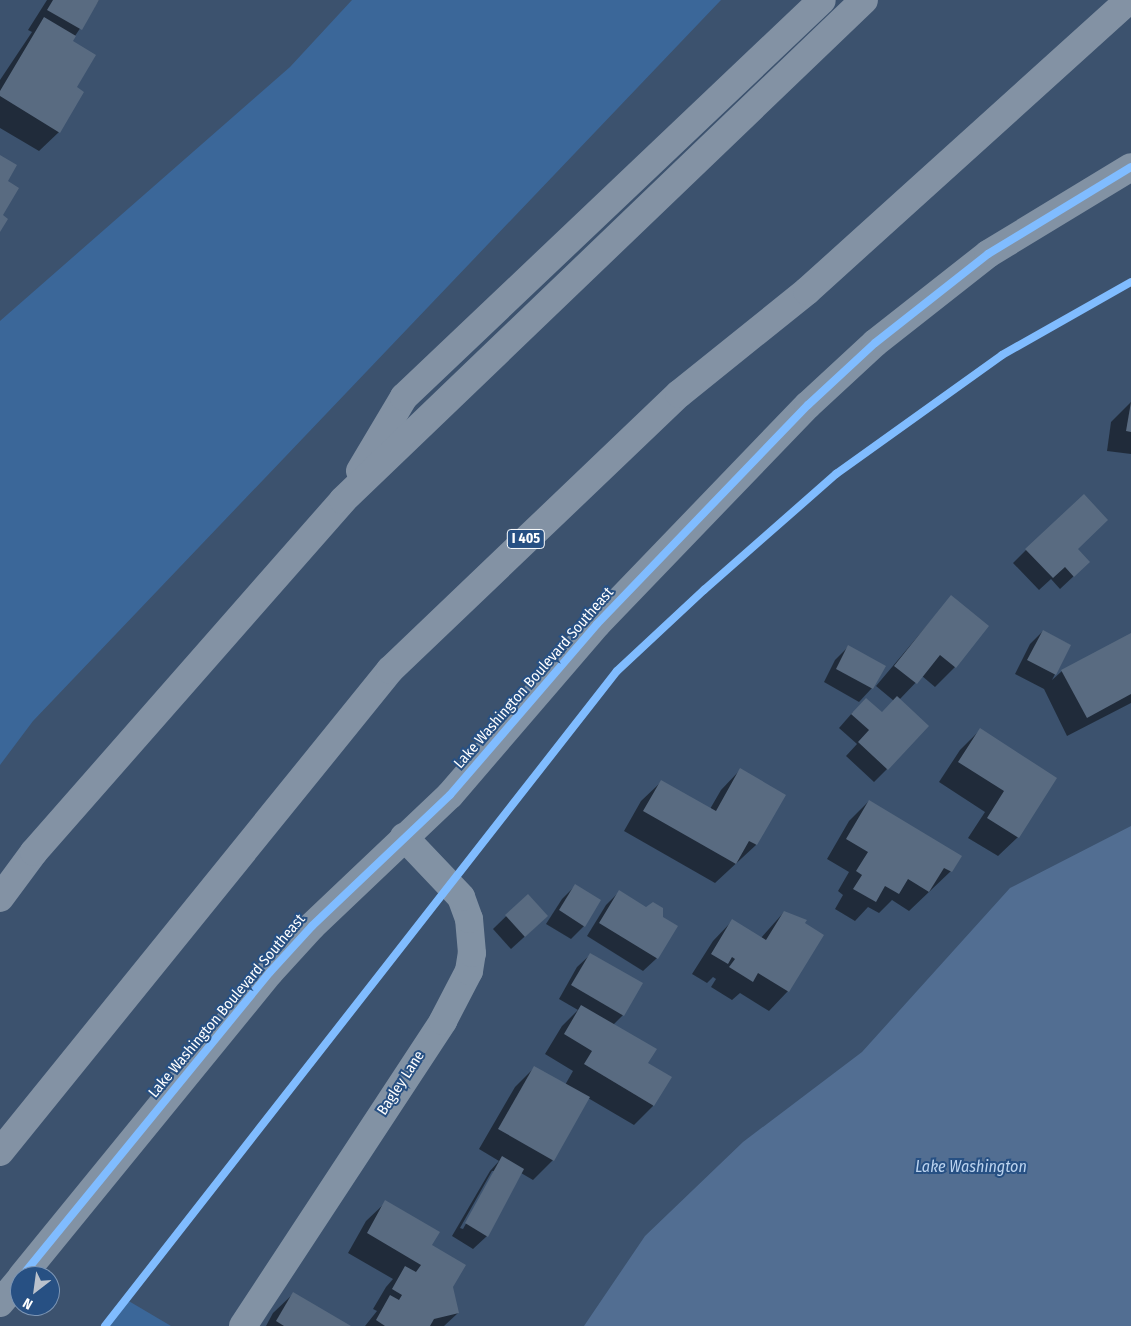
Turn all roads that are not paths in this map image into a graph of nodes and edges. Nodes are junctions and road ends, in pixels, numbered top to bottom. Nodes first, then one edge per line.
1 (822, 0) edge
2 (864, 0) edge
3 (1129, 0) edge
4 (1131, 167) edge
5 (343, 500) junction
6 (404, 837) junction
7 (0, 898) edge
8 (0, 1152) edge
9 (30, 1266) edge
10 (10, 1291) edge
11 (0, 1303) edge
12 (242, 1326) edge

1 - 5 highway
2 - 5 highway
3 - 8 highway, I 405
4 - 6 street, Lake Washington Boulevard Southeast
5 - 7 highway
6 - 9 street, Lake Washington Boulevard Southeast
6 - 12 street, Bagley Lane
10 - 11 street, Lake Washington Boulevard Southeast

